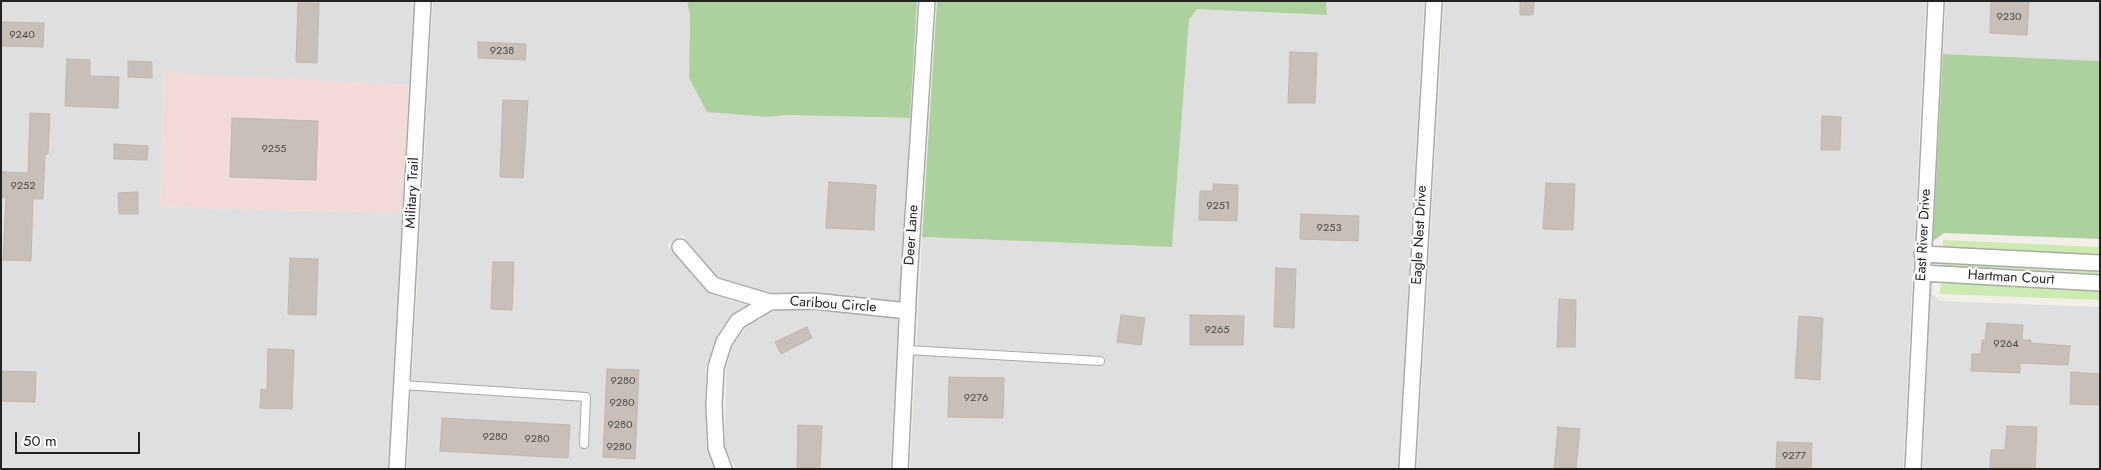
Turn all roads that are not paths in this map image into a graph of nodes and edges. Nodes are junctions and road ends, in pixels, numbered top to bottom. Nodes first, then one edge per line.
1 (423, 1) edge
2 (927, 1) edge
3 (1434, 1) edge
4 (1936, 1) edge
5 (680, 247) dead end
6 (1922, 254) junction
7 (2100, 263) edge
8 (1922, 273) junction
9 (2100, 283) edge
10 (770, 302) junction
11 (908, 311) junction
12 (907, 350) junction
13 (1100, 361) dead end
14 (402, 385) junction
15 (584, 444) dead end
16 (397, 469) edge
17 (724, 469) edge
18 (900, 469) edge
19 (1407, 469) edge
20 (1913, 469) edge

1 - 14 street, Military Trail
2 - 11 street, Deer Lane
3 - 19 street, Eagle Nest Drive
4 - 6 street, East River Drive
5 - 10 street
6 - 7 street, Hartman Court
6 - 8 street, East River Drive
8 - 9 street, Hartman Court
8 - 20 street, East River Drive
10 - 11 street, Caribou Circle
10 - 17 street, Caribou Circle
11 - 12 street, Deer Lane
12 - 13 lane
12 - 18 street, Deer Lane
14 - 15 lane
14 - 16 street, Military Trail

